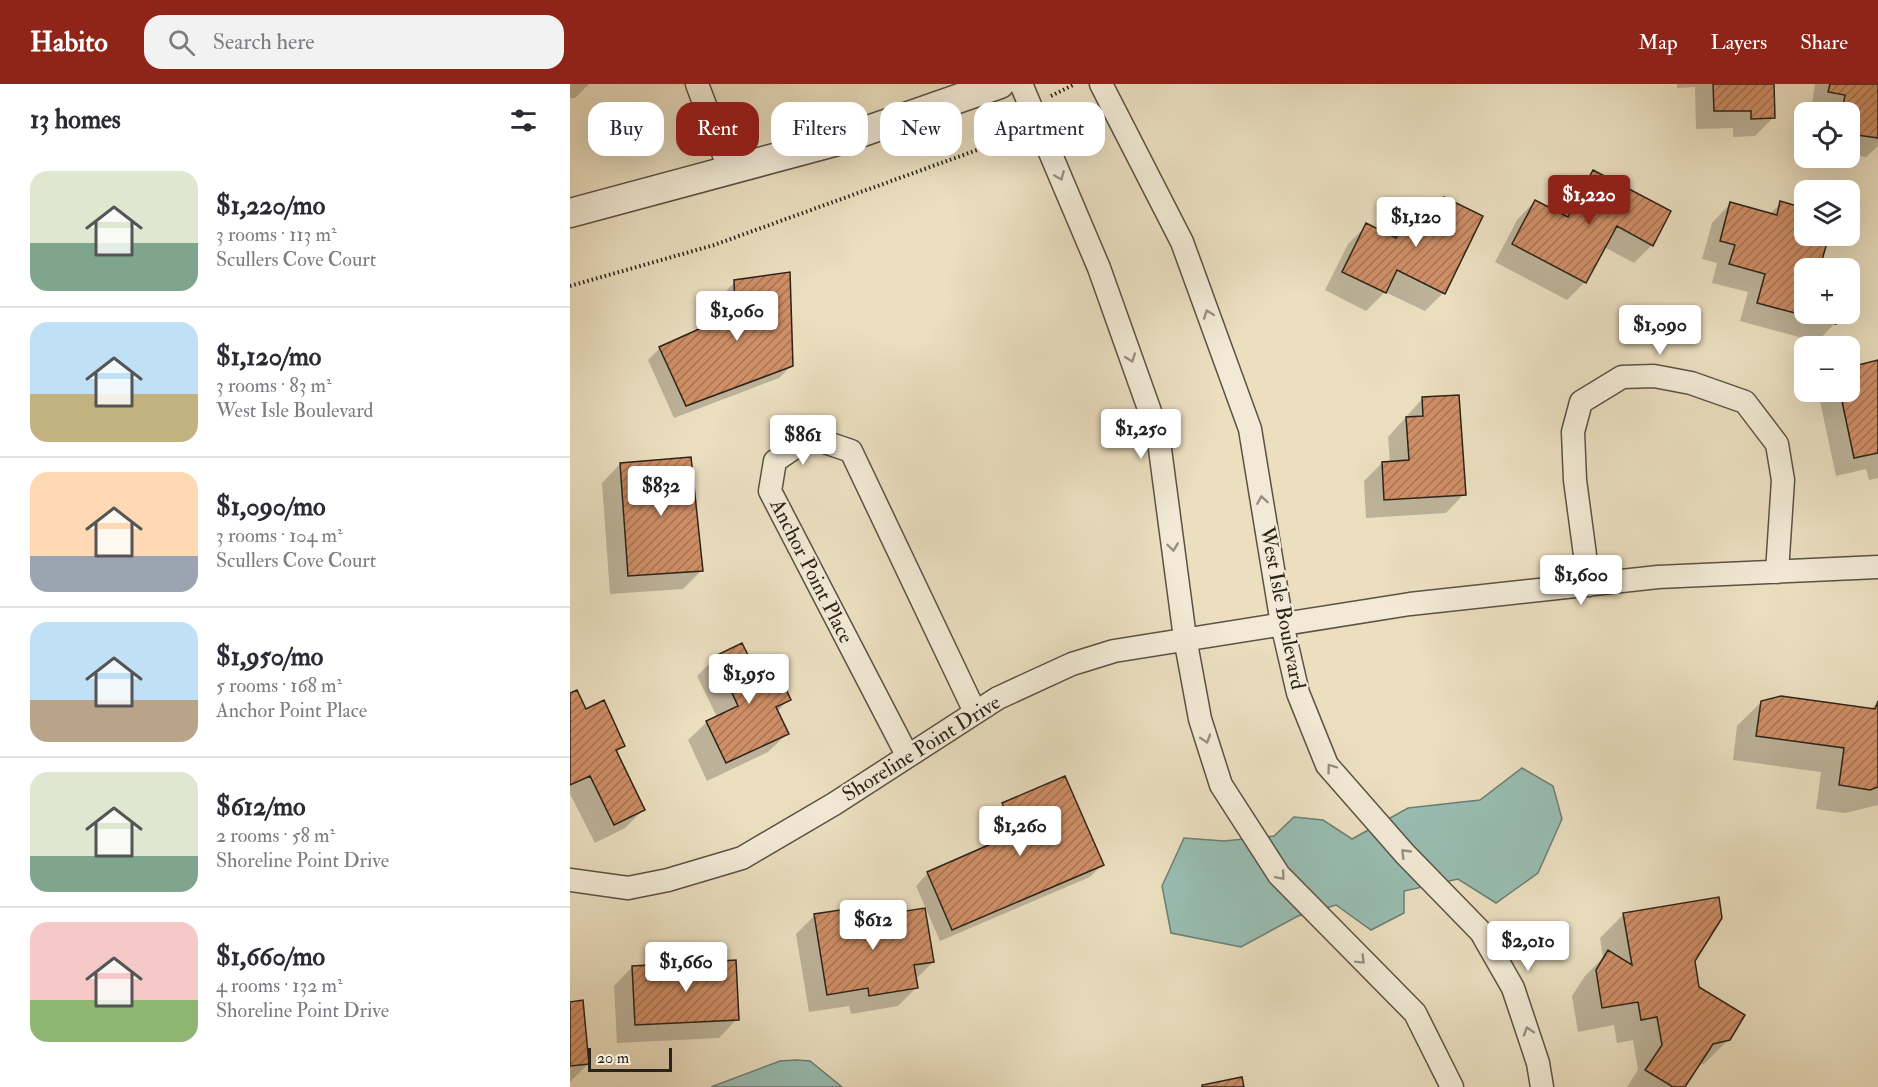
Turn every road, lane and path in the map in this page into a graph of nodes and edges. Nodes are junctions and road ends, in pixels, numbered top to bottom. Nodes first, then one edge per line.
1 (697, 84) edge
2 (1000, 84) edge
3 (1021, 84) edge
4 (1075, 84) edge
5 (1101, 84) edge
6 (1028, 102) edge
7 (1038, 102) edge
8 (974, 151) edge
9 (1051, 156) edge
10 (730, 171) junction
11 (570, 213) edge
12 (570, 286) edge
13 (1878, 567) edge
14 (1777, 572) junction
15 (1589, 585) junction
16 (1282, 624) junction
17 (1185, 638) junction
18 (975, 712) junction
19 (907, 755) junction
20 (570, 880) edge
21 (1452, 1087) edge
22 (1542, 1087) edge

1 - 10 street
2 - 10 street
3 - 6 street
4 - 7 path
16 -> 5 street, West Isle Boulevard
8 - 12 path
9 -> 17 street
10 - 11 street
13 - 14 street, Shoreline Point Drive
14 - 15 street, Shoreline Point Drive
14 - 15 street
15 - 16 street, Shoreline Point Drive
16 - 17 street, Shoreline Point Drive
22 -> 16 street, West Isle Boulevard
17 - 18 street, Shoreline Point Drive
17 -> 21 street
18 - 19 street, Shoreline Point Drive
18 - 19 street, Anchor Point Place
19 - 20 street, Shoreline Point Drive

